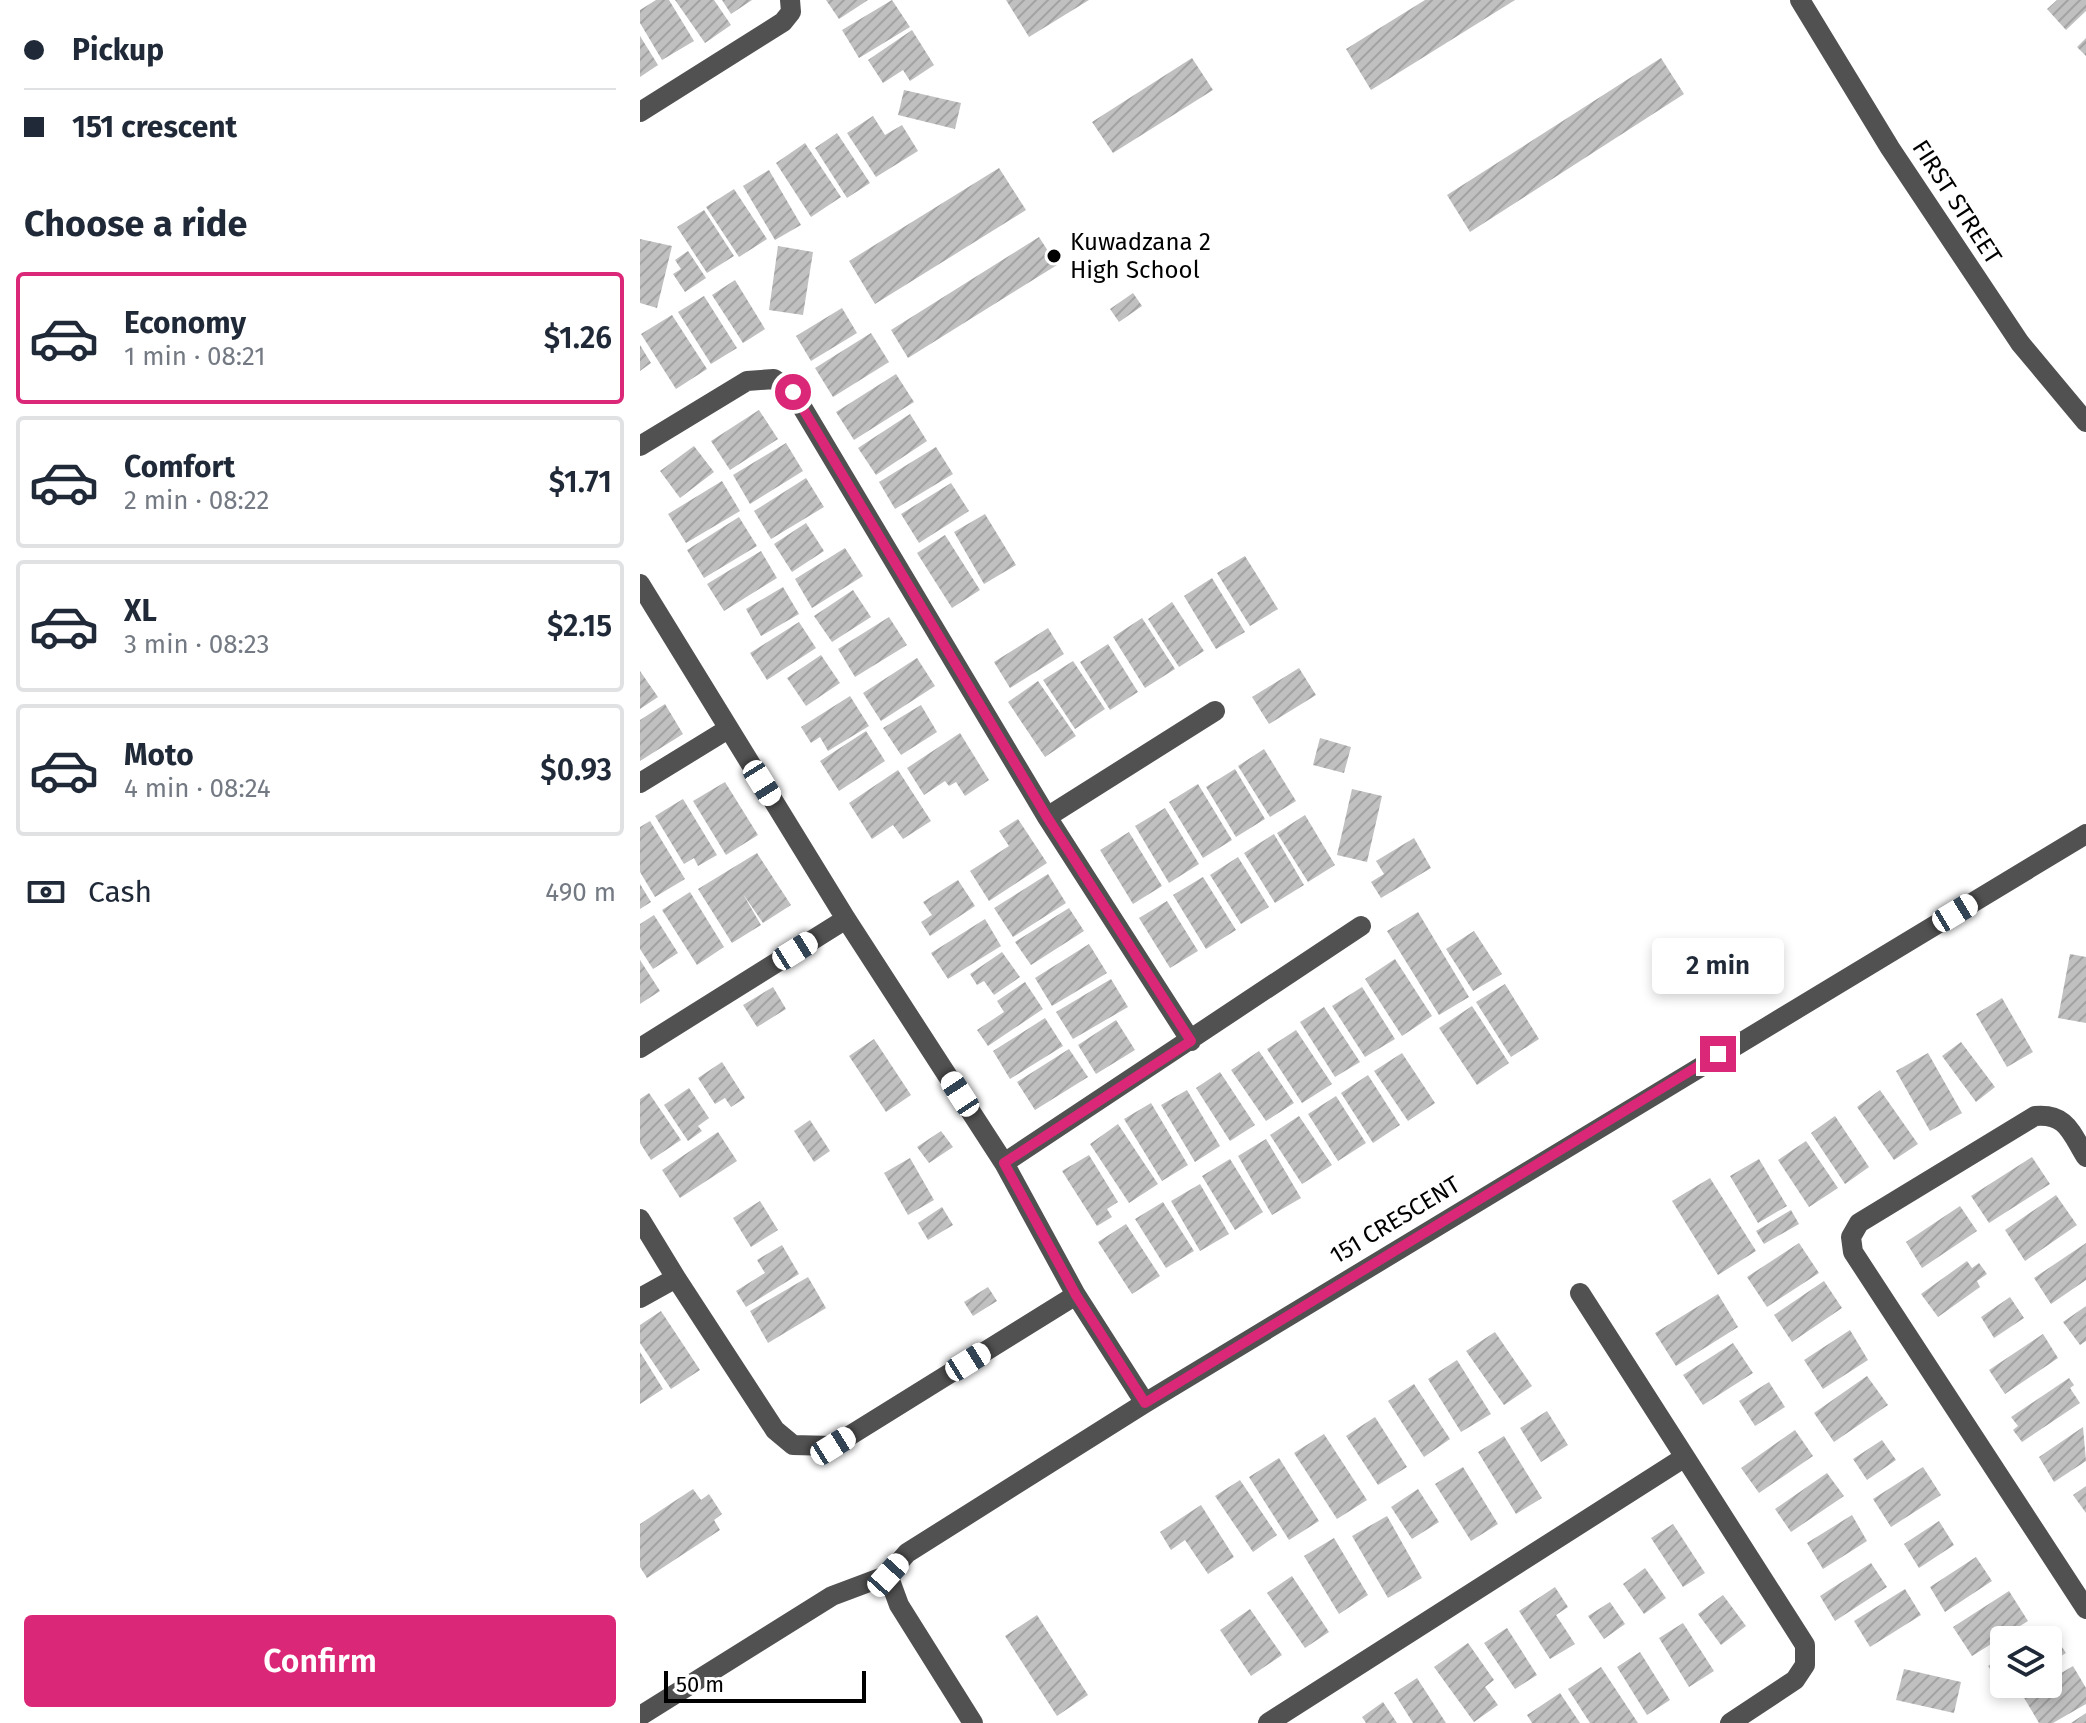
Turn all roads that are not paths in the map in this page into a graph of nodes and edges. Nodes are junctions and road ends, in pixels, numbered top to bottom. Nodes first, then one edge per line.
1 (790, 0) edge
2 (1800, 0) edge
3 (640, 112) edge
4 (2086, 422) edge
5 (640, 446) edge
6 (640, 584) edge
7 (1215, 711) dead end
8 (728, 729) junction
9 (640, 783) edge
10 (1047, 817) junction
11 (2086, 834) edge
12 (846, 919) junction
13 (1361, 926) dead end
14 (1191, 1041) junction
15 (640, 1048) edge
16 (2086, 1157) edge
17 (1004, 1163) junction
18 (640, 1219) edge
19 (676, 1278) junction
20 (1580, 1293) dead end
21 (1076, 1295) junction
22 (640, 1298) edge
23 (1145, 1403) junction
24 (1685, 1457) junction
25 (888, 1575) junction
26 (2086, 1609) edge
27 (1298, 1715) edge
28 (640, 1716) edge
29 (973, 1723) edge
30 (1268, 1723) edge
31 (1730, 1723) edge

1 - 3 street
2 - 4 street, FIRST STREET
5 - 10 street
6 - 8 street
7 - 10 street
8 - 9 street
8 - 12 street
10 - 14 street
11 - 23 street, 151 CRESCENT
12 - 15 street
12 - 17 street
13 - 14 street
14 - 17 street
16 - 26 street
17 - 21 street
18 - 19 street
19 - 21 street
19 - 22 street
20 - 24 street
21 - 23 street
23 - 25 street, 151 CRESCENT
24 - 27 street
24 - 31 street
25 - 28 street
25 - 29 street
27 - 30 street

